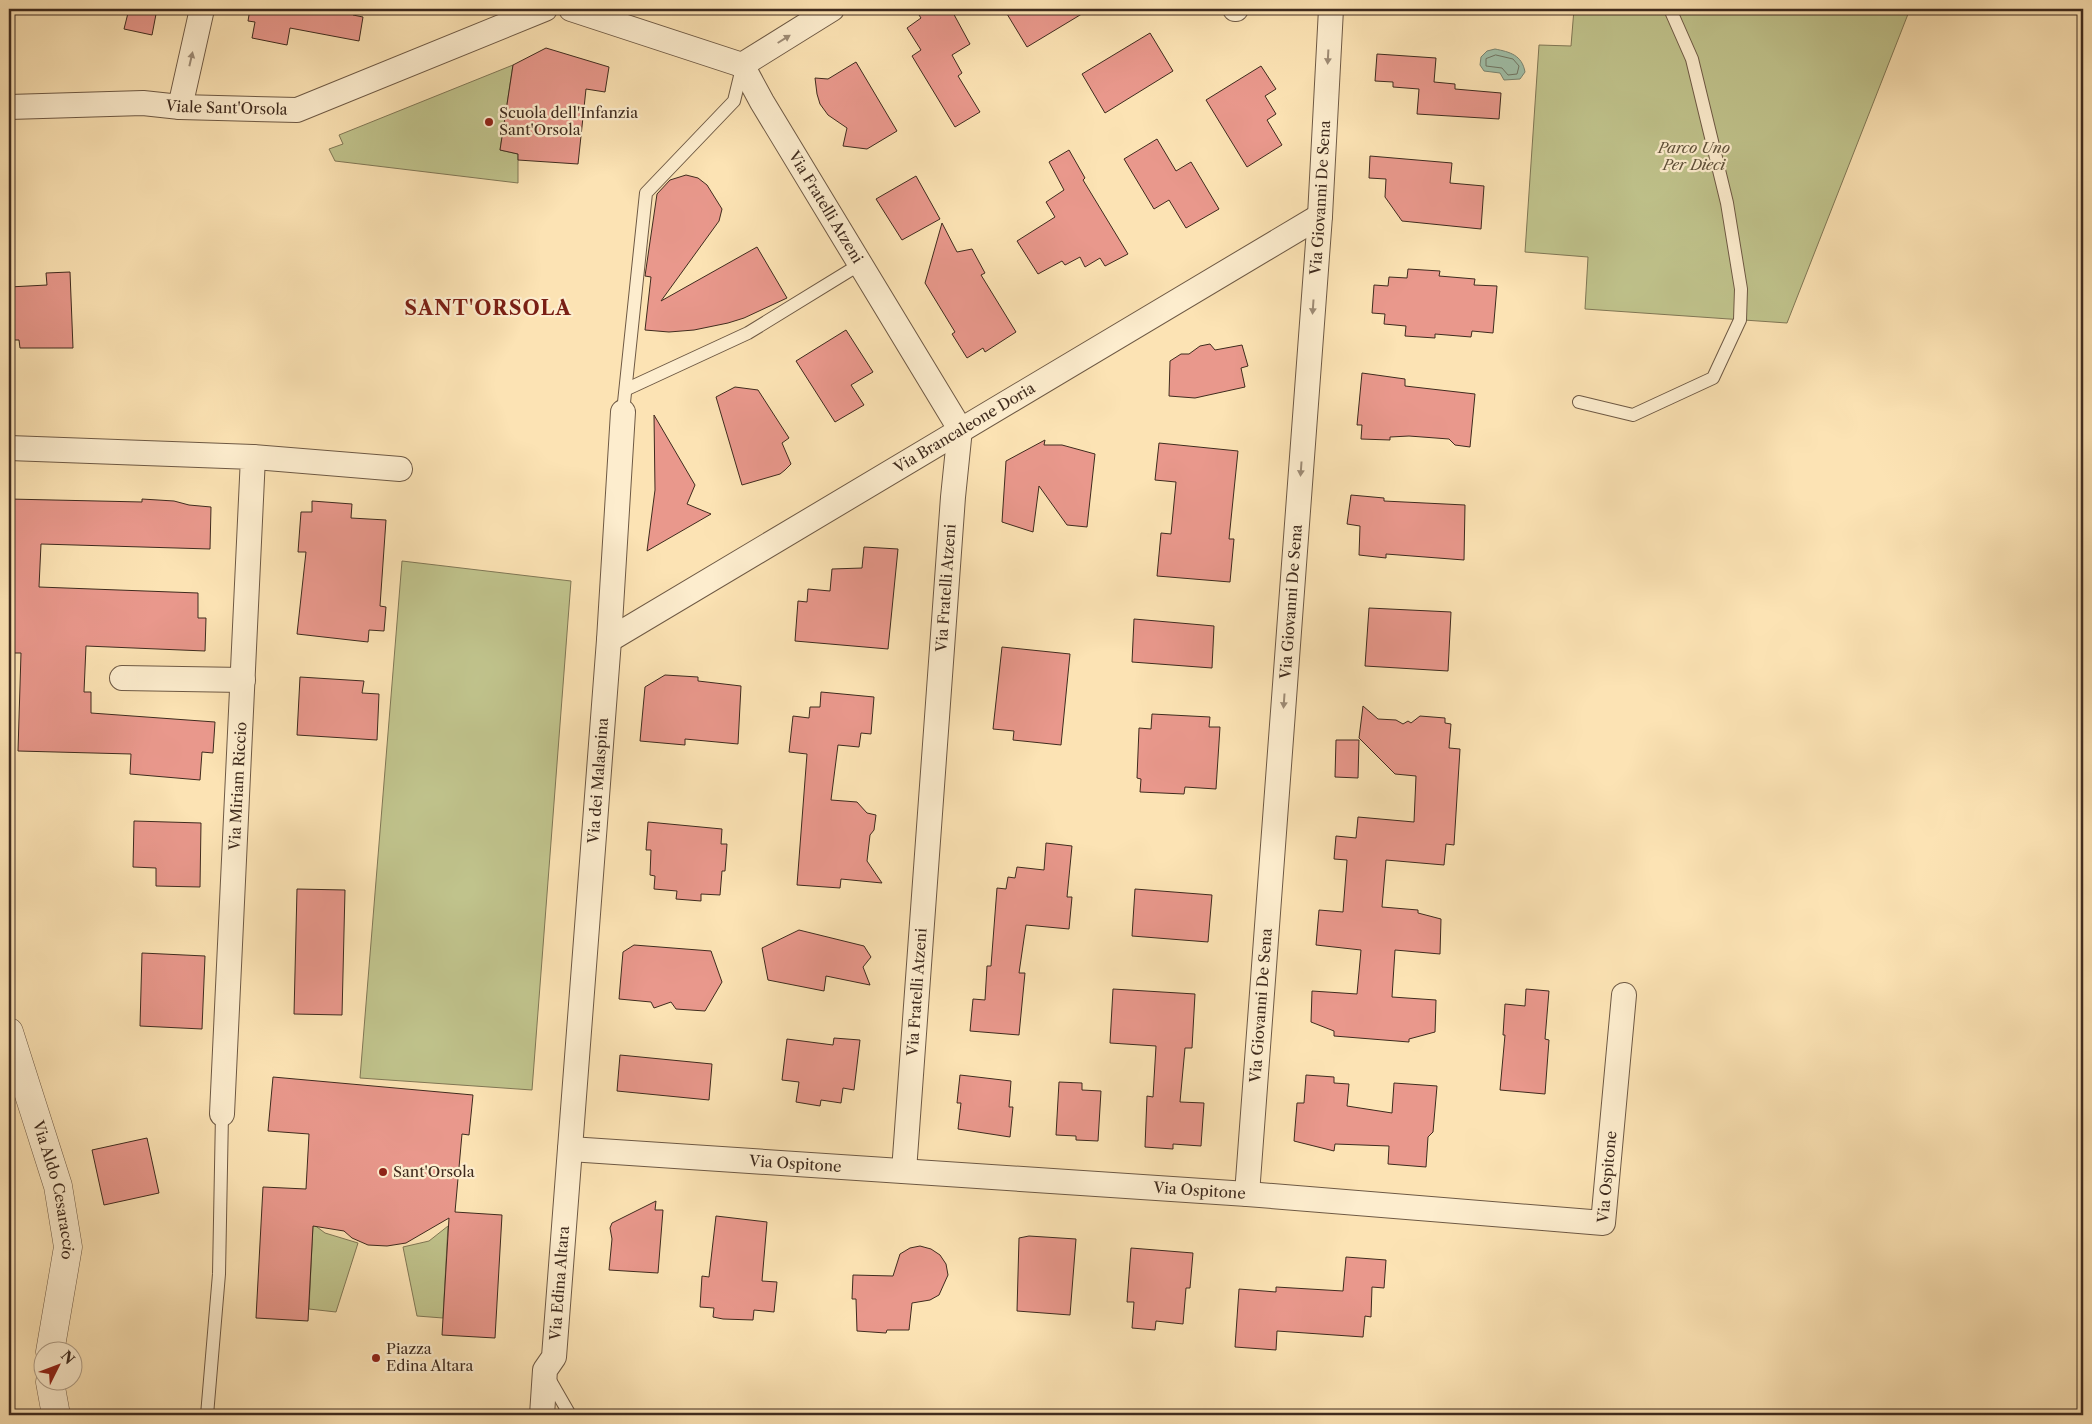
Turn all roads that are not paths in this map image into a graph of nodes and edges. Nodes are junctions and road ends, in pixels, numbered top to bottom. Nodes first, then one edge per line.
1 (202, 9) edge
2 (545, 9) edge
3 (571, 9) edge
4 (832, 9) edge
5 (1331, 9) edge
6 (1670, 9) edge
7 (742, 65) junction
8 (9, 107) edge
9 (180, 107) junction
10 (1320, 216) junction
11 (862, 264) junction
12 (627, 389) junction
13 (1579, 402) dead end
14 (623, 412) joint
15 (960, 429) junction
16 (9, 448) edge
17 (253, 457) junction
18 (400, 469) dead end
19 (608, 640) junction
20 (122, 678) dead end
21 (243, 680) junction
22 (1624, 995) dead end
23 (9, 1032) edge
24 (222, 1114) joint
25 (570, 1149) junction
26 (904, 1171) junction
27 (1247, 1194) junction
28 (52, 1342) edge
29 (545, 1370) junction
30 (52, 1392) edge
31 (56, 1415) edge
32 (207, 1415) edge
33 (542, 1415) edge
34 (570, 1415) edge

9 -> 1 street
2 - 9 street, Viale Sant'Orsola
3 - 7 street
7 -> 4 street
5 -> 10 street, Via Giovanni De Sena
6 - 13 lane
7 - 11 street, Via Fratelli Atzeni
7 - 12 lane
8 - 9 street, Viale Sant'Orsola
10 - 15 street, Via Brancaleone Doria
10 -> 27 street, Via Giovanni De Sena
11 - 12 lane
11 - 15 street, Via Fratelli Atzeni
12 - 14 lane
14 - 19 street, Via dei Malaspina
15 - 19 street, Via Brancaleone Doria
15 - 26 street, Via Fratelli Atzeni
16 - 17 street
17 - 18 street
17 - 21 street, Via Miriam Riccio
19 - 25 street, Via dei Malaspina
20 - 21 street
21 - 24 street, Via Miriam Riccio
22 - 27 street, Via Ospitone
23 - 28 street, Via Aldo Cesaraccio
24 - 32 lane
25 - 26 street, Via Ospitone
25 - 29 street, Via Edina Altara
26 - 27 street, Via Ospitone
29 - 33 street, Via Edina Altara
29 - 34 lane
30 - 31 street

